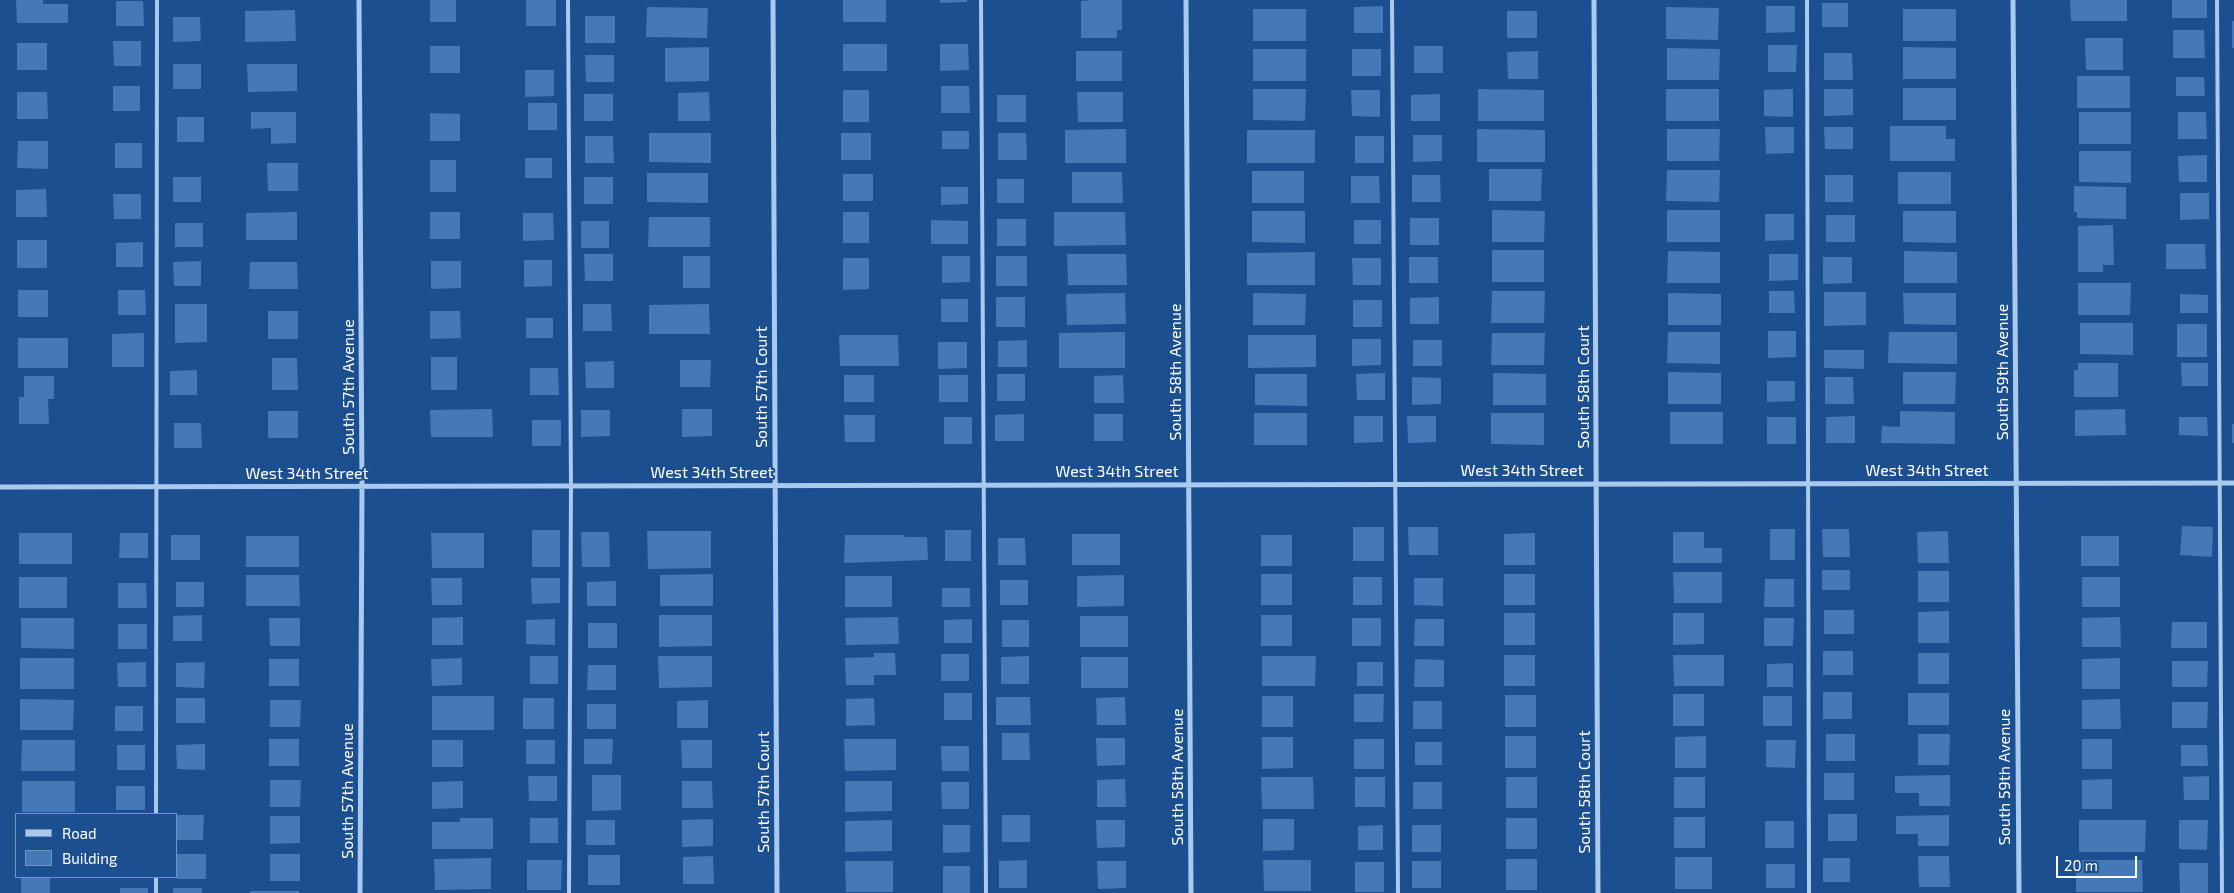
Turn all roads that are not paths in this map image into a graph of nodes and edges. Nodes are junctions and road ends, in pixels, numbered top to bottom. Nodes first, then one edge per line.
1 (156, 0) edge
2 (359, 0) edge
3 (568, 0) edge
4 (773, 0) edge
5 (981, 0) edge
6 (1186, 0) edge
7 (1392, 0) edge
8 (1594, 0) edge
9 (1807, 0) edge
10 (2012, 0) edge
11 (2217, 0) edge
12 (2234, 482) edge
13 (2016, 483) junction
14 (2220, 483) junction
15 (1396, 484) junction
16 (1596, 484) junction
17 (1808, 484) junction
18 (984, 485) junction
19 (1189, 485) junction
20 (570, 486) junction
21 (775, 486) junction
22 (0, 487) edge
23 (156, 487) junction
24 (362, 487) junction
25 (156, 813) edge
26 (156, 878) edge
27 (156, 893) edge
28 (360, 893) edge
29 (569, 893) edge
30 (777, 893) edge
31 (986, 893) edge
32 (1191, 893) edge
33 (1398, 893) edge
34 (1598, 893) edge
35 (1810, 893) edge
36 (2018, 893) edge
37 (2222, 893) edge

1 - 23 lane
2 - 24 street, South 57th Avenue
3 - 20 lane
4 - 21 street, South 57th Court
5 - 18 lane
6 - 19 street, South 58th Avenue
7 - 15 lane
8 - 16 street, South 58th Court
9 - 17 lane
10 - 13 street, South 59th Avenue
11 - 14 lane
12 - 14 street, West 34th Street
13 - 14 street, West 34th Street
13 - 17 street, West 34th Street
13 - 36 street, South 59th Avenue
14 - 37 lane
15 - 16 street, West 34th Street
15 - 19 street, West 34th Street
15 - 33 lane
16 - 17 street, West 34th Street
16 - 34 street, South 58th Court
17 - 35 lane
18 - 19 street, West 34th Street
18 - 21 street, West 34th Street
18 - 31 lane
19 - 32 street, South 58th Avenue
20 - 21 street, West 34th Street
20 - 24 street, West 34th Street
20 - 29 lane
21 - 30 street, South 57th Court
22 - 23 street, West 34th Street
23 - 24 street, West 34th Street
23 - 25 lane
24 - 28 street, South 57th Avenue
26 - 27 lane

